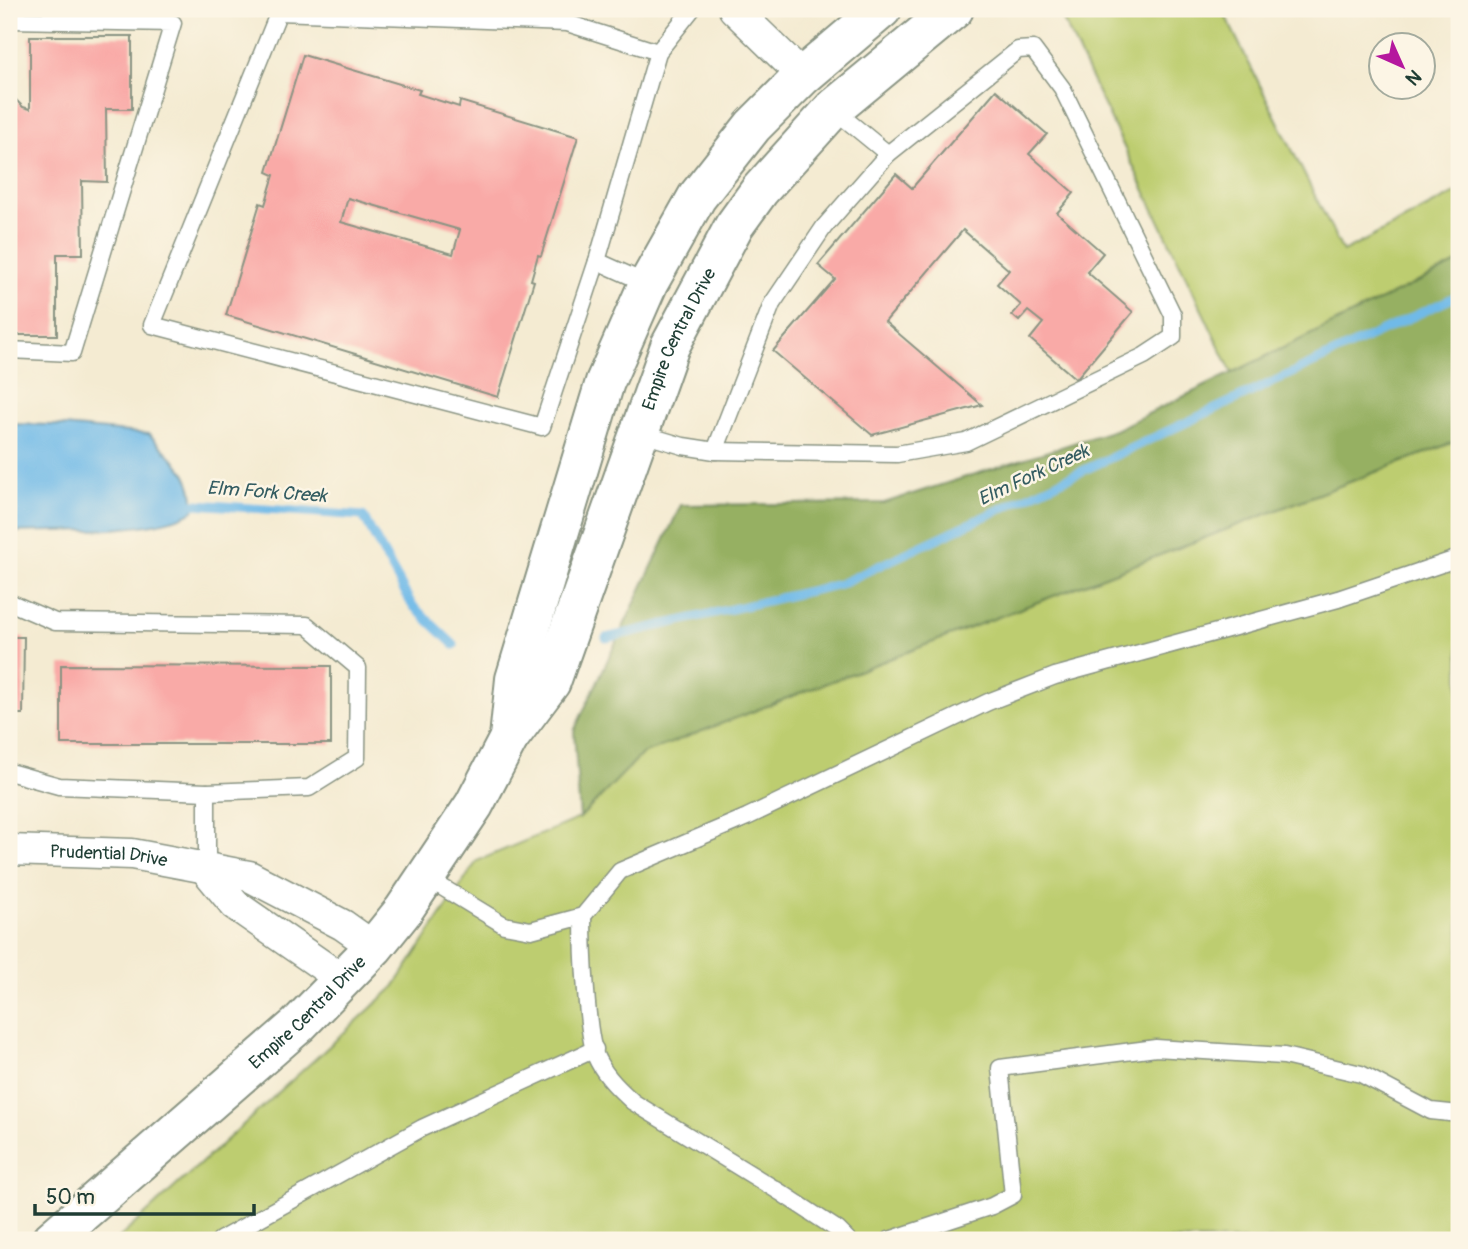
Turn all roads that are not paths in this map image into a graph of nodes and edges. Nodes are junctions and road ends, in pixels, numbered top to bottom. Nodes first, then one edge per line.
1 (692, 9) edge
2 (734, 9) edge
3 (881, 9) edge
4 (954, 9) edge
5 (280, 10) edge
6 (176, 16) edge
7 (9, 20) edge
8 (658, 52) junction
9 (803, 76) junction
10 (833, 109) junction
11 (888, 154) junction
12 (597, 261) junction
13 (648, 284) junction
14 (9, 350) edge
15 (639, 433) junction
16 (715, 451) junction
17 (1459, 558) edge
18 (9, 602) edge
19 (509, 738) junction
20 (9, 772) edge
21 (207, 792) junction
22 (9, 849) edge
23 (208, 871) junction
24 (427, 877) junction
25 (583, 916) junction
26 (374, 947) junction
27 (343, 981) junction
28 (595, 1049) junction
29 (1459, 1114) edge
30 (51, 1240) edge
31 (220, 1240) edge
32 (848, 1240) edge
33 (889, 1240) edge

1 - 8 lane
2 - 9 street
3 - 9 street, Empire Central Drive
4 - 10 street, Empire Central Drive
5 - 8 lane
5 - 12 lane
6 - 7 lane
6 - 14 lane
8 - 12 lane
9 - 10 street
9 - 13 street, Empire Central Drive
10 - 11 lane
10 - 15 street, Empire Central Drive
11 - 16 lane
11 - 16 lane
12 - 13 lane
13 - 19 street, Empire Central Drive
15 - 16 lane
15 - 19 street, Empire Central Drive
17 - 25 lane
18 - 21 lane
19 - 24 street, Empire Central Drive
20 - 21 lane
21 - 23 lane
22 - 23 street, Prudential Drive
23 - 26 street, Prudential Drive
23 - 27 street
24 - 25 lane
24 - 26 street, Empire Central Drive
25 - 28 lane
26 - 27 street, Empire Central Drive
27 - 30 street, Empire Central Drive
28 - 31 lane
28 - 32 lane
29 - 33 lane

